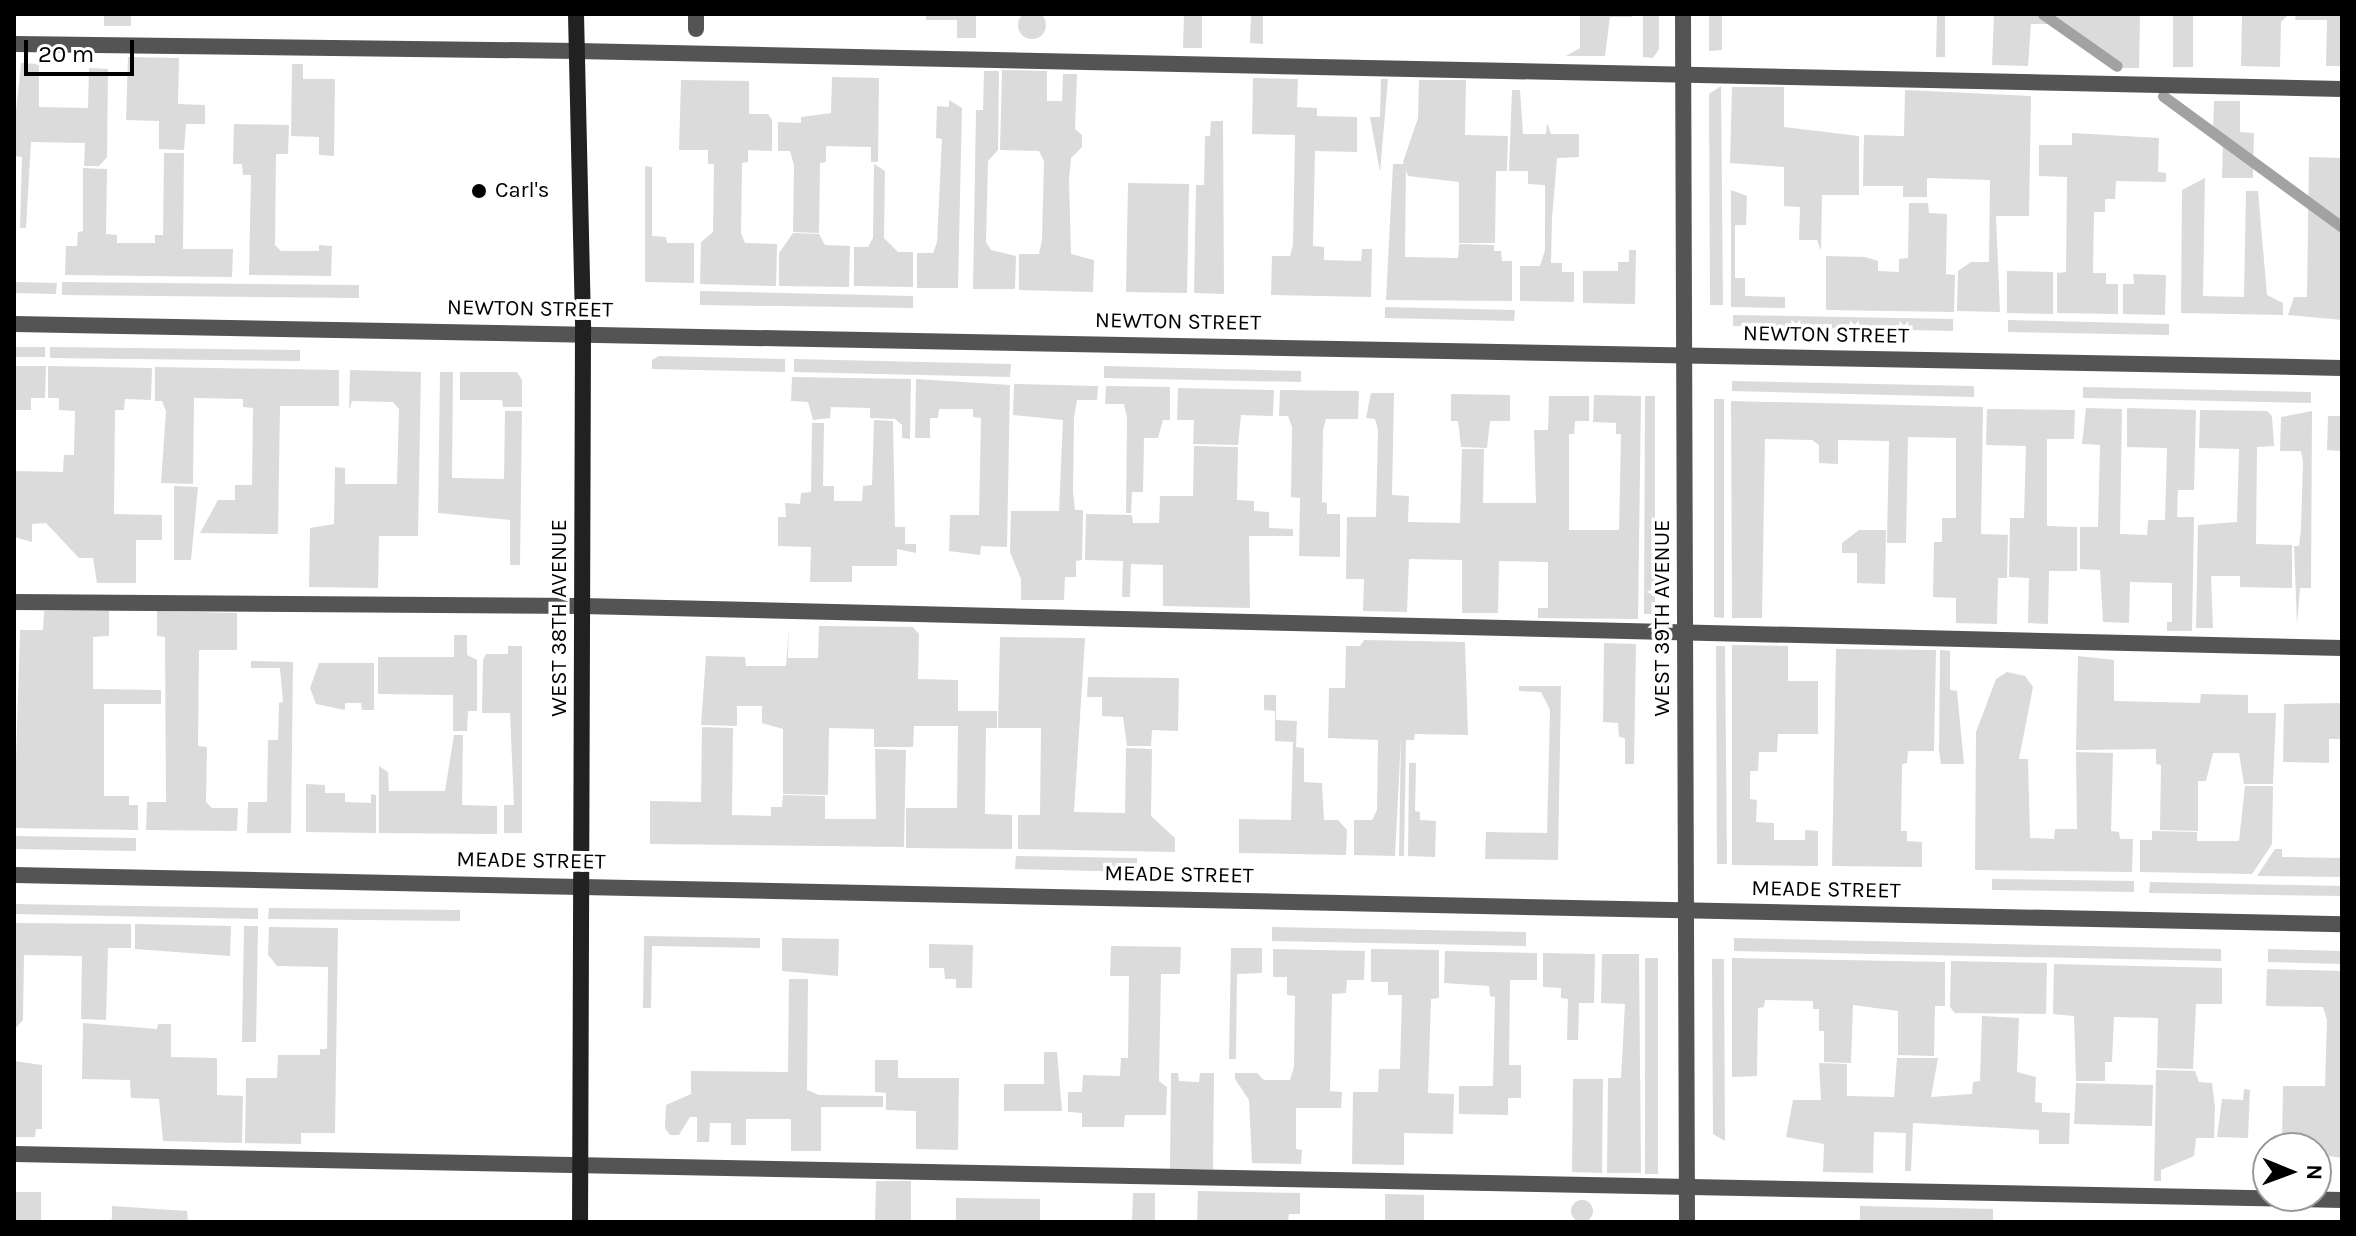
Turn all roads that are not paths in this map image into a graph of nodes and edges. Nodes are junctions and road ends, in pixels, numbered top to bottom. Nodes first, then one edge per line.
1 (576, 14) edge
2 (1683, 14) edge
3 (14, 44) edge
4 (577, 51) junction
5 (1683, 75) junction
6 (2342, 89) edge
7 (14, 324) edge
8 (583, 331) junction
9 (1684, 354) junction
10 (2342, 368) edge
11 (14, 602) edge
12 (582, 606) junction
13 (1685, 632) junction
14 (2342, 648) edge
15 (14, 875) edge
16 (580, 883) junction
17 (1686, 909) junction
18 (2342, 924) edge
19 (14, 1154) edge
20 (580, 1161) junction
21 (1687, 1186) junction
22 (2342, 1200) edge
23 (580, 1222) edge
24 (1687, 1222) edge

1 - 4 main road, WEST 38TH AVENUE
2 - 5 street, WEST 39TH AVENUE
3 - 4 street
4 - 5 street
4 - 8 main road, WEST 38TH AVENUE
5 - 6 street
5 - 9 street, WEST 39TH AVENUE
7 - 8 street, NEWTON STREET
8 - 9 street, NEWTON STREET
8 - 12 main road, WEST 38TH AVENUE
9 - 10 street, NEWTON STREET
9 - 13 street, WEST 39TH AVENUE
11 - 12 street
12 - 13 street
12 - 16 main road, WEST 38TH AVENUE
13 - 14 street
13 - 17 street, WEST 39TH AVENUE
15 - 16 street, MEADE STREET
16 - 17 street, MEADE STREET
16 - 20 main road, WEST 38TH AVENUE
17 - 18 street, MEADE STREET
17 - 21 street, WEST 39TH AVENUE
19 - 20 street
20 - 21 street
20 - 23 main road, WEST 38TH AVENUE
21 - 22 street
21 - 24 street, WEST 39TH AVENUE

